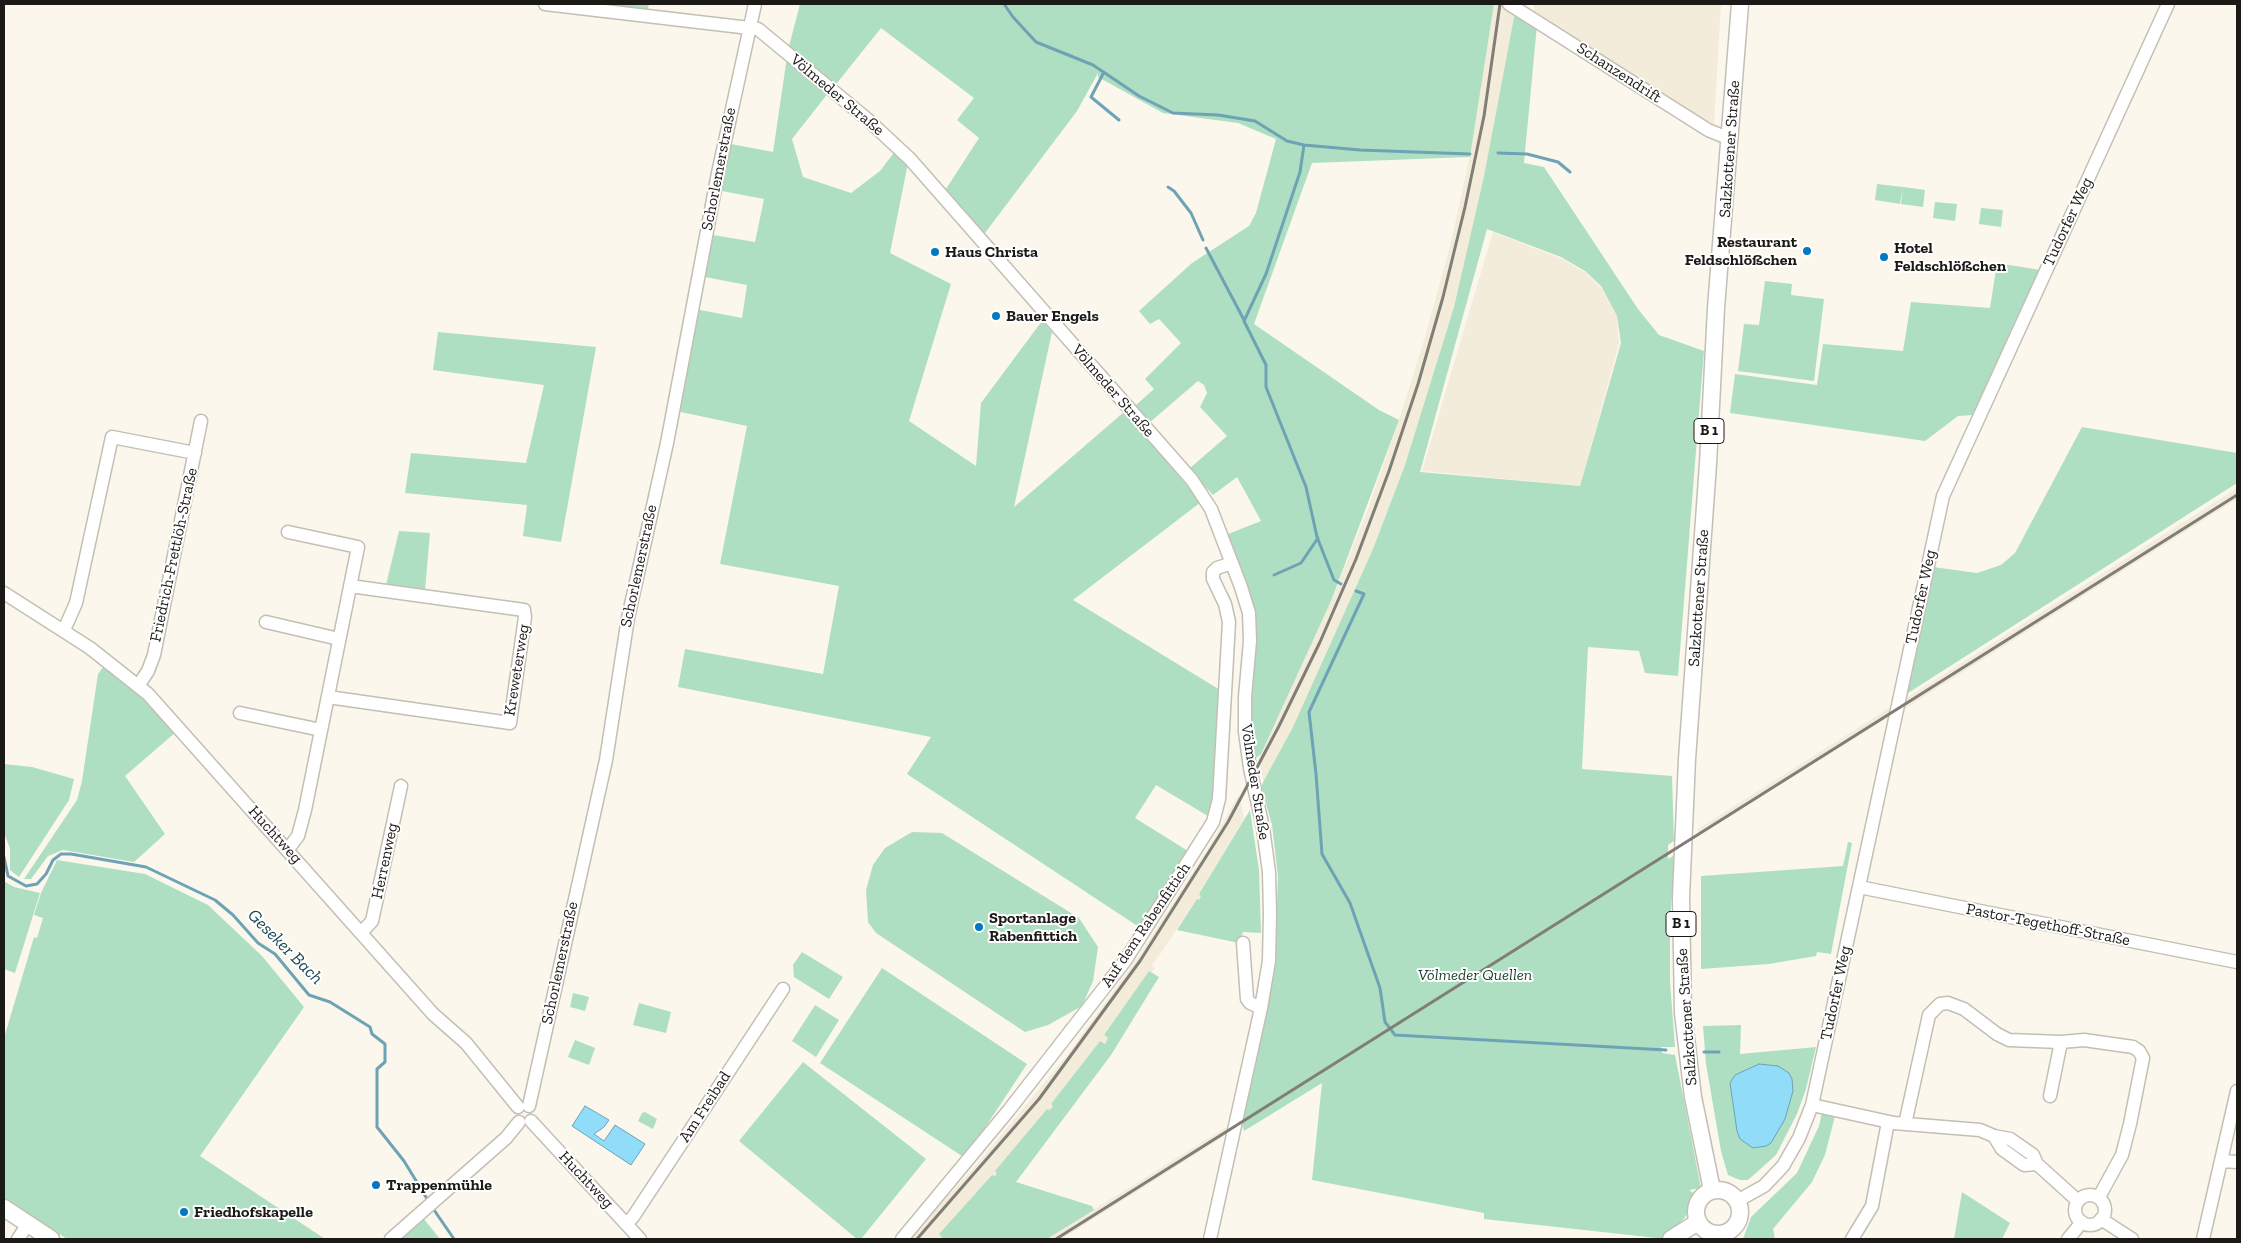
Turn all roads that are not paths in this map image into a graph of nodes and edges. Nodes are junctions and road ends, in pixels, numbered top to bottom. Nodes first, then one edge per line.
1 (545, 4) edge
2 (755, 4) edge
3 (1509, 4) edge
4 (1740, 4) edge
5 (2168, 4) edge
6 (1527, 9) edge
7 (751, 27) junction
8 (1730, 139) junction
9 (201, 421) dead end
10 (195, 453) junction
11 (288, 532) dead end
12 (1232, 563) junction
13 (350, 586) junction
14 (4, 594) edge
15 (266, 622) dead end
16 (64, 630) junction
17 (339, 639) junction
18 (138, 686) junction
19 (328, 697) junction
20 (240, 713) dead end
21 (321, 730) junction
22 (401, 786) dead end
23 (288, 850) junction
24 (1859, 887) junction
25 (361, 933) junction
26 (1243, 943) dead end
27 (2237, 962) edge
28 (783, 989) dead end
29 (1261, 1008) junction
30 (2061, 1042) junction
31 (2237, 1092) edge
32 (2050, 1096) dead end
33 (1812, 1105) junction
34 (524, 1107) junction
35 (525, 1121) junction
36 (1888, 1122) junction
37 (1905, 1124) junction
38 (2222, 1161) junction
39 (2237, 1162) edge
40 (1712, 1190) junction
41 (2099, 1197) junction
42 (1737, 1201) junction
43 (2078, 1201) junction
44 (4, 1208) edge
45 (2101, 1220) junction
46 (1698, 1222) junction
47 (2082, 1222) junction
48 (28, 1224) junction
49 (626, 1224) junction
50 (1727, 1236) edge
51 (18, 1239) edge
52 (51, 1239) edge
53 (391, 1239) edge
54 (640, 1239) edge
55 (902, 1239) edge
56 (1210, 1239) edge
57 (1671, 1239) edge
58 (1852, 1239) edge
59 (2068, 1239) edge
60 (2132, 1239) edge
61 (2204, 1239) edge

1 - 7 street, Völmeder Straße
2 - 7 street, Schorlemerstraße
3 - 6 street, Schanzendrift
4 - 8 main road, Salzkottener Straße / B 1
5 - 24 street, Tudorfer Weg
6 - 8 street, Schanzendrift
7 - 12 street, Völmeder Straße
7 - 34 street, Schorlemerstraße
8 - 40 main road, Salzkottener Straße / B 1
9 - 10 street, Friedrich-Frettlöh-Straße
10 - 16 street
10 - 18 street, Friedrich-Frettlöh-Straße
11 - 13 street
12 - 29 street, Völmeder Straße
12 - 55 street, Auf dem Rabenfittich
13 - 17 street
13 - 19 street, Kreweterweg
14 - 16 street, Huchtweg
15 - 17 street
16 - 18 street, Huchtweg
17 - 19 street
18 - 23 street, Huchtweg
19 - 21 street
20 - 21 street
21 - 23 street
22 - 25 street, Herrenweg
23 - 25 street, Huchtweg
24 - 27 street, Pastor-Tegethoff-Straße
24 - 33 street, Tudorfer Weg
25 - 34 street, Huchtweg
26 - 29 street
28 - 49 street, Am Freibad
29 - 56 street, Völmeder Straße
30 - 32 street
30 - 37 street
30 - 41 street
31 - 38 street
33 - 36 street
33 - 42 street, Tudorfer Weg
34 - 35 street
35 - 49 street, Huchtweg
35 - 53 street
36 - 37 street
36 - 58 street
37 - 43 street
38 - 39 street
38 - 61 street
40 - 42 main road
40 - 46 main road
41 - 43 street
41 - 45 street
42 - 50 main road
43 - 47 street
44 - 48 main road
45 - 47 street
45 - 60 street
46 - 50 main road
46 - 57 main road
47 - 59 street
48 - 51 street
48 - 52 main road
49 - 54 street, Huchtweg

